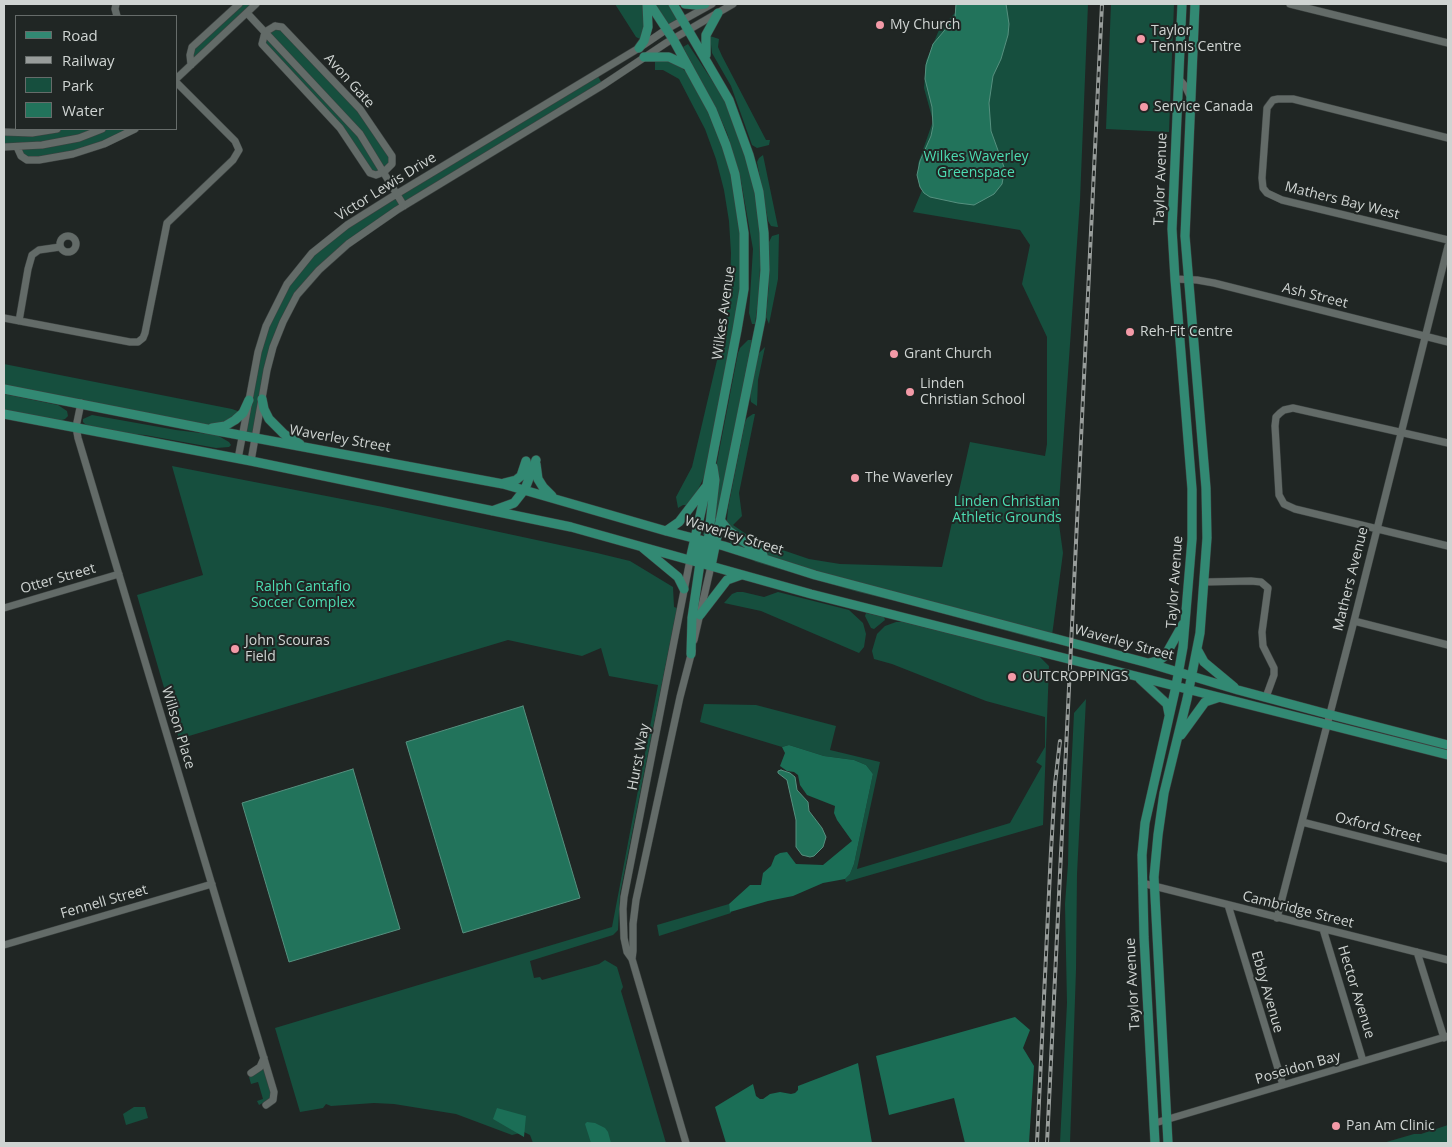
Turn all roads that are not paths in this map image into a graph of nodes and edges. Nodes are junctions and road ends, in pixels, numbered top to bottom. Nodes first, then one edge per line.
1 (238, 4) edge
2 (256, 4) edge
3 (646, 4) edge
4 (650, 4) edge
5 (673, 4) edge
6 (685, 4) edge
7 (705, 4) edge
8 (712, 4) edge
9 (733, 4) edge
10 (1182, 4) edge
11 (1195, 4) edge
12 (1290, 4) edge
13 (246, 13) junction
14 (718, 14) junction
15 (683, 21) junction
16 (667, 29) junction
17 (688, 30) junction
18 (266, 32) junction
19 (673, 39) junction
20 (1448, 43) edge
21 (639, 48) junction
22 (644, 57) junction
23 (706, 57) junction
24 (191, 65) junction
25 (687, 65) junction
26 (178, 78) edge
27 (1179, 79) junction
28 (178, 82) edge
29 (1191, 99) junction
30 (49, 130) edge
31 (99, 130) edge
32 (133, 130) edge
33 (4, 132) edge
34 (1448, 138) edge
35 (4, 147) edge
36 (17, 147) junction
37 (384, 172) junction
38 (397, 194) junction
39 (404, 206) junction
40 (1448, 240) edge
41 (1448, 246) edge
42 (60, 247) dead end
43 (1174, 279) junction
44 (1188, 279) junction
45 (4, 318) edge
46 (19, 321) junction
47 (1425, 336) junction
48 (1448, 342) edge
49 (4, 389) edge
50 (262, 399) junction
51 (249, 400) junction
52 (81, 403) junction
53 (4, 414) edge
54 (76, 428) junction
55 (207, 429) junction
56 (1401, 432) junction
57 (242, 435) junction
58 (255, 438) junction
59 (1448, 444) edge
60 (304, 447) junction
61 (238, 459) junction
62 (712, 460) junction
63 (251, 461) junction
64 (526, 461) dead end
65 (503, 484) junction
66 (707, 486) junction
67 (525, 489) junction
68 (554, 497) junction
69 (491, 511) junction
70 (720, 520) junction
71 (1377, 528) junction
72 (666, 531) junction
73 (695, 538) junction
74 (712, 543) junction
75 (641, 546) junction
76 (1448, 546) edge
77 (690, 560) junction
78 (773, 562) junction
79 (700, 563) junction
80 (711, 566) junction
81 (119, 574) junction
82 (740, 575) junction
83 (1205, 582) junction
84 (684, 590) junction
85 (4, 608) edge
86 (700, 615) junction
87 (1186, 617) junction
88 (1354, 621) junction
89 (1448, 645) edge
90 (1198, 650) junction
91 (691, 654) junction
92 (1148, 663) junction
93 (1179, 672) junction
94 (1192, 676) junction
95 (1138, 677) junction
96 (1176, 686) junction
97 (1189, 690) junction
98 (1238, 690) junction
99 (1266, 697) junction
100 (1217, 698) junction
101 (1329, 714) junction
102 (1169, 715) junction
103 (1327, 725) junction
104 (1178, 739) junction
105 (1448, 745) edge
106 (1448, 756) edge
107 (1302, 822) junction
108 (1448, 859) edge
109 (1142, 883) junction
110 (212, 884) junction
111 (1154, 887) junction
112 (1228, 905) junction
113 (1277, 918) junction
114 (1324, 929) junction
115 (4, 945) edge
116 (1417, 952) junction
117 (632, 959) junction
118 (1448, 960) edge
119 (1446, 1037) edge
120 (264, 1058) junction
121 (1363, 1062) junction
122 (251, 1073) dead end
123 (1282, 1085) junction
124 (266, 1105) dead end
125 (1167, 1120) junction
126 (1154, 1123) junction
127 (686, 1143) edge
128 (1156, 1143) edge
129 (1168, 1143) edge

1 - 24 street
2 - 13 street
3 - 21 main road
4 - 16 main road, Wilkes Avenue
5 - 15 main road
6 - 7 main road
8 - 15 street
9 - 14 street
10 - 27 main road, Taylor Avenue
11 - 29 main road, Taylor Avenue
12 - 20 street
13 - 18 street, Avon Gate
13 - 24 street
14 - 17 street
14 - 23 main road
15 - 16 street
15 - 17 main road
16 - 19 main road, Wilkes Avenue
16 - 21 street, Victor Lewis Drive
17 - 19 street
17 - 23 main road
18 - 37 street, Avon Gate
18 - 37 street
18 - 37 street, Avon Gate
19 - 22 street, Victor Lewis Drive
19 - 25 main road, Wilkes Avenue
21 - 38 street, Victor Lewis Drive
22 - 25 main road
22 - 39 street, Victor Lewis Drive
23 - 70 main road
24 - 26 street
25 - 62 main road, Wilkes Avenue
27 - 29 street
27 - 43 main road, Taylor Avenue
28 - 46 street
29 - 44 main road, Taylor Avenue
30 - 33 street
31 - 36 street
32 - 36 street
34 - 40 street, Mathers Bay West
35 - 36 street
37 - 38 street, Avon Gate
38 - 39 street, Avon Gate
38 - 51 street, Victor Lewis Drive
39 - 50 street, Victor Lewis Drive
41 - 47 street, Mathers Avenue
42 - 46 street
43 - 44 street, Ash Street
43 - 87 main road, Taylor Avenue
44 - 47 street, Ash Street
44 - 83 main road, Taylor Avenue
45 - 46 street
47 - 48 street, Ash Street
47 - 56 street, Mathers Avenue
49 - 52 main road, Waverley Street
50 - 58 street, Victor Lewis Drive
50 - 60 main road
51 - 55 main road
51 - 57 street, Victor Lewis Drive
52 - 54 street, Willson Place
52 - 55 main road, Waverley Street
53 - 54 main road, Waverley Street
54 - 61 main road, Waverley Street
54 - 81 street, Willson Place
55 - 57 main road, Waverley Street
56 - 59 street
56 - 71 street, Mathers Avenue
56 - 71 street
57 - 58 main road, Waverley Street
57 - 61 street, Victor Lewis Drive
58 - 60 main road, Waverley Street
58 - 63 street, Victor Lewis Drive
60 - 65 main road, Waverley Street
61 - 63 main road, Waverley Street
62 - 66 main road, Wilkes Avenue
62 - 74 main road
63 - 69 main road, Waverley Street
64 - 65 main road
65 - 67 main road, Waverley Street
66 - 72 main road
66 - 73 main road, Wilkes Avenue
67 - 68 main road, Waverley Street
67 - 68 main road
67 - 69 main road
68 - 72 main road, Waverley Street
69 - 75 main road, Waverley Street
70 - 74 main road
70 - 78 main road
71 - 76 street
71 - 88 street, Mathers Avenue
72 - 73 main road, Waverley Street
73 - 74 main road, Waverley Street
73 - 77 main road, Wilkes Avenue
73 - 79 main road
74 - 78 main road, Waverley Street
74 - 80 main road
75 - 77 main road, Waverley Street
75 - 84 main road
77 - 79 main road, Waverley Street
77 - 84 street, Hurst Way
78 - 92 main road, Waverley Street
79 - 80 main road, Waverley Street
79 - 91 main road
80 - 82 main road, Waverley Street
80 - 86 street, Hurst Way
81 - 85 street, Otter Street
81 - 110 street, Willson Place
82 - 86 main road
82 - 95 main road, Waverley Street
83 - 90 main road, Taylor Avenue
83 - 99 street
84 - 117 street, Hurst Way
86 - 91 street, Hurst Way
87 - 92 main road
87 - 93 main road, Taylor Avenue
88 - 89 street
88 - 101 street, Mathers Avenue
90 - 94 main road, Taylor Avenue
90 - 98 main road
91 - 117 street, Hurst Way
92 - 93 main road, Waverley Street
93 - 94 main road, Waverley Street
93 - 96 main road, Taylor Avenue
94 - 97 main road, Taylor Avenue
94 - 98 main road, Waverley Street
95 - 96 main road, Waverley Street
95 - 102 main road
96 - 97 main road, Waverley Street
96 - 102 main road, Taylor Avenue
97 - 100 main road, Waverley Street
97 - 104 main road, Taylor Avenue
98 - 99 main road, Waverley Street
99 - 101 main road, Waverley Street
100 - 103 main road, Waverley Street
100 - 104 main road
101 - 103 street, Mathers Avenue
101 - 105 main road, Waverley Street
102 - 109 main road, Taylor Avenue
103 - 106 main road, Waverley Street
103 - 107 street, Mathers Avenue
104 - 111 main road, Taylor Avenue
107 - 108 street, Oxford Street
107 - 113 street, Mathers Avenue
109 - 111 street, Cambridge Street
109 - 126 main road, Taylor Avenue
110 - 115 street, Fennell Street
110 - 120 street, Willson Place
111 - 112 street, Cambridge Street
111 - 125 main road, Taylor Avenue
112 - 113 street, Cambridge Street
112 - 123 street, Ebby Avenue
113 - 114 street, Cambridge Street
114 - 116 street, Cambridge Street
114 - 121 street, Hector Avenue
116 - 118 street, Cambridge Street
116 - 119 street
117 - 127 street, Hurst Way
119 - 121 street, Poseidon Bay
120 - 122 street
120 - 124 street, Willson Place
121 - 123 street, Poseidon Bay
123 - 125 street, Poseidon Bay
125 - 126 street, Poseidon Bay
125 - 129 main road, Taylor Avenue
126 - 128 main road, Taylor Avenue

